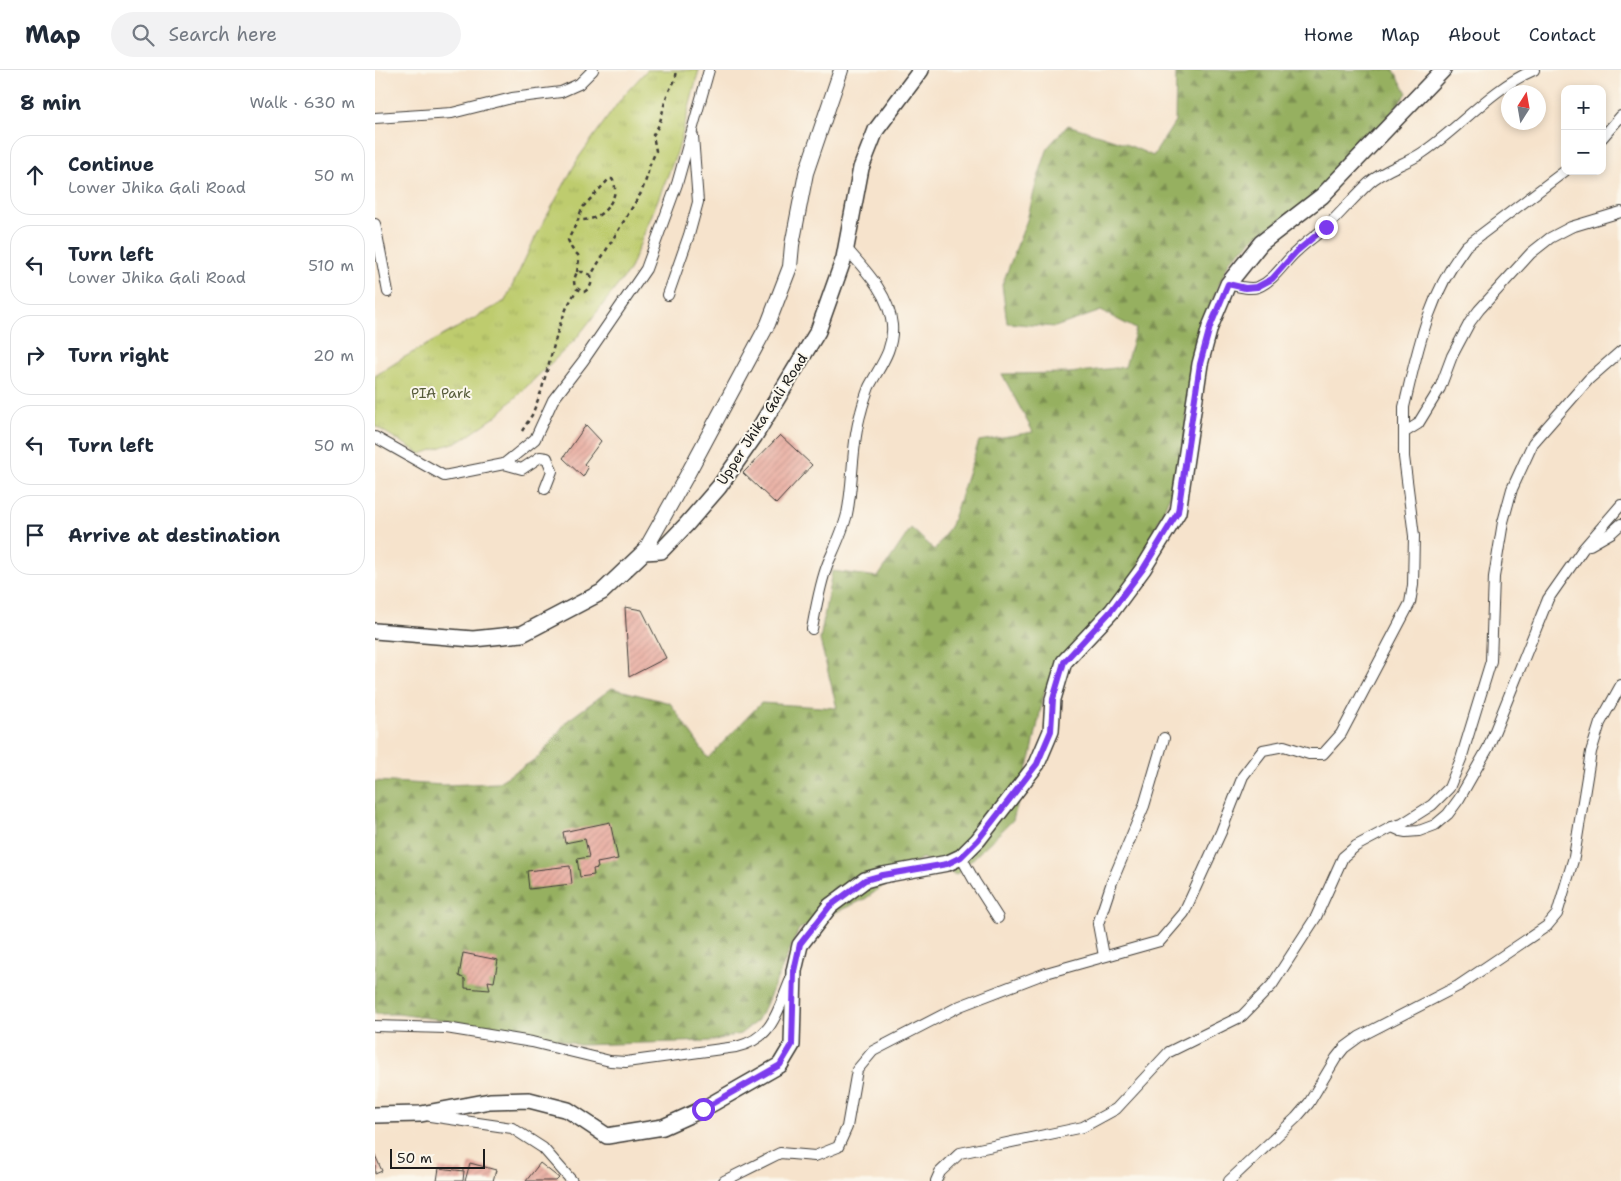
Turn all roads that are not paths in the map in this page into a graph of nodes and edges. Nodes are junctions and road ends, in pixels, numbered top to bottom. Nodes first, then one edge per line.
1 (593, 70) edge
2 (709, 70) edge
3 (841, 70) edge
4 (921, 70) edge
5 (1443, 70) edge
6 (1534, 70) edge
7 (1621, 116) edge
8 (375, 118) edge
9 (693, 130) junction
10 (1606, 133) edge
11 (1561, 174) edge
12 (1621, 212) edge
13 (375, 224) edge
14 (846, 248) junction
15 (1228, 284) junction
16 (388, 292) dead end
17 (668, 295) dead end
18 (1621, 351) edge
19 (1405, 432) junction
20 (375, 437) edge
21 (504, 464) junction
22 (545, 489) dead end
23 (1621, 505) edge
24 (1621, 524) edge
25 (1583, 549) junction
26 (644, 552) junction
27 (812, 629) dead end
28 (375, 631) edge
29 (1621, 685) edge
30 (1164, 738) dead end
31 (1392, 827) junction
32 (961, 857) junction
33 (998, 918) dead end
34 (1104, 956) junction
35 (794, 971) junction
36 (375, 1026) edge
37 (375, 1114) edge
38 (421, 1114) junction
39 (572, 1181) edge
40 (725, 1181) edge
41 (936, 1181) edge
42 (1229, 1181) edge

1 - 8 street
2 - 9 street
3 - 26 street
4 - 14 main road, Upper Jhika Gali Road
5 - 15 main road
6 - 15 street
7 - 10 street
9 - 17 street
9 - 21 street
11 - 19 street
12 - 19 street
13 - 16 street
14 - 26 main road, Upper Jhika Gali Road
14 - 27 street
15 - 32 main road
18 - 31 street
19 - 34 street
20 - 21 street
21 - 22 street
23 - 25 street
24 - 25 street
25 - 31 street
26 - 28 main road, Upper Jhika Gali Road
29 - 42 street
30 - 34 street
31 - 41 street
32 - 33 street
32 - 35 main road
34 - 40 street
35 - 36 street
35 - 38 main road
37 - 38 main road
38 - 39 street

